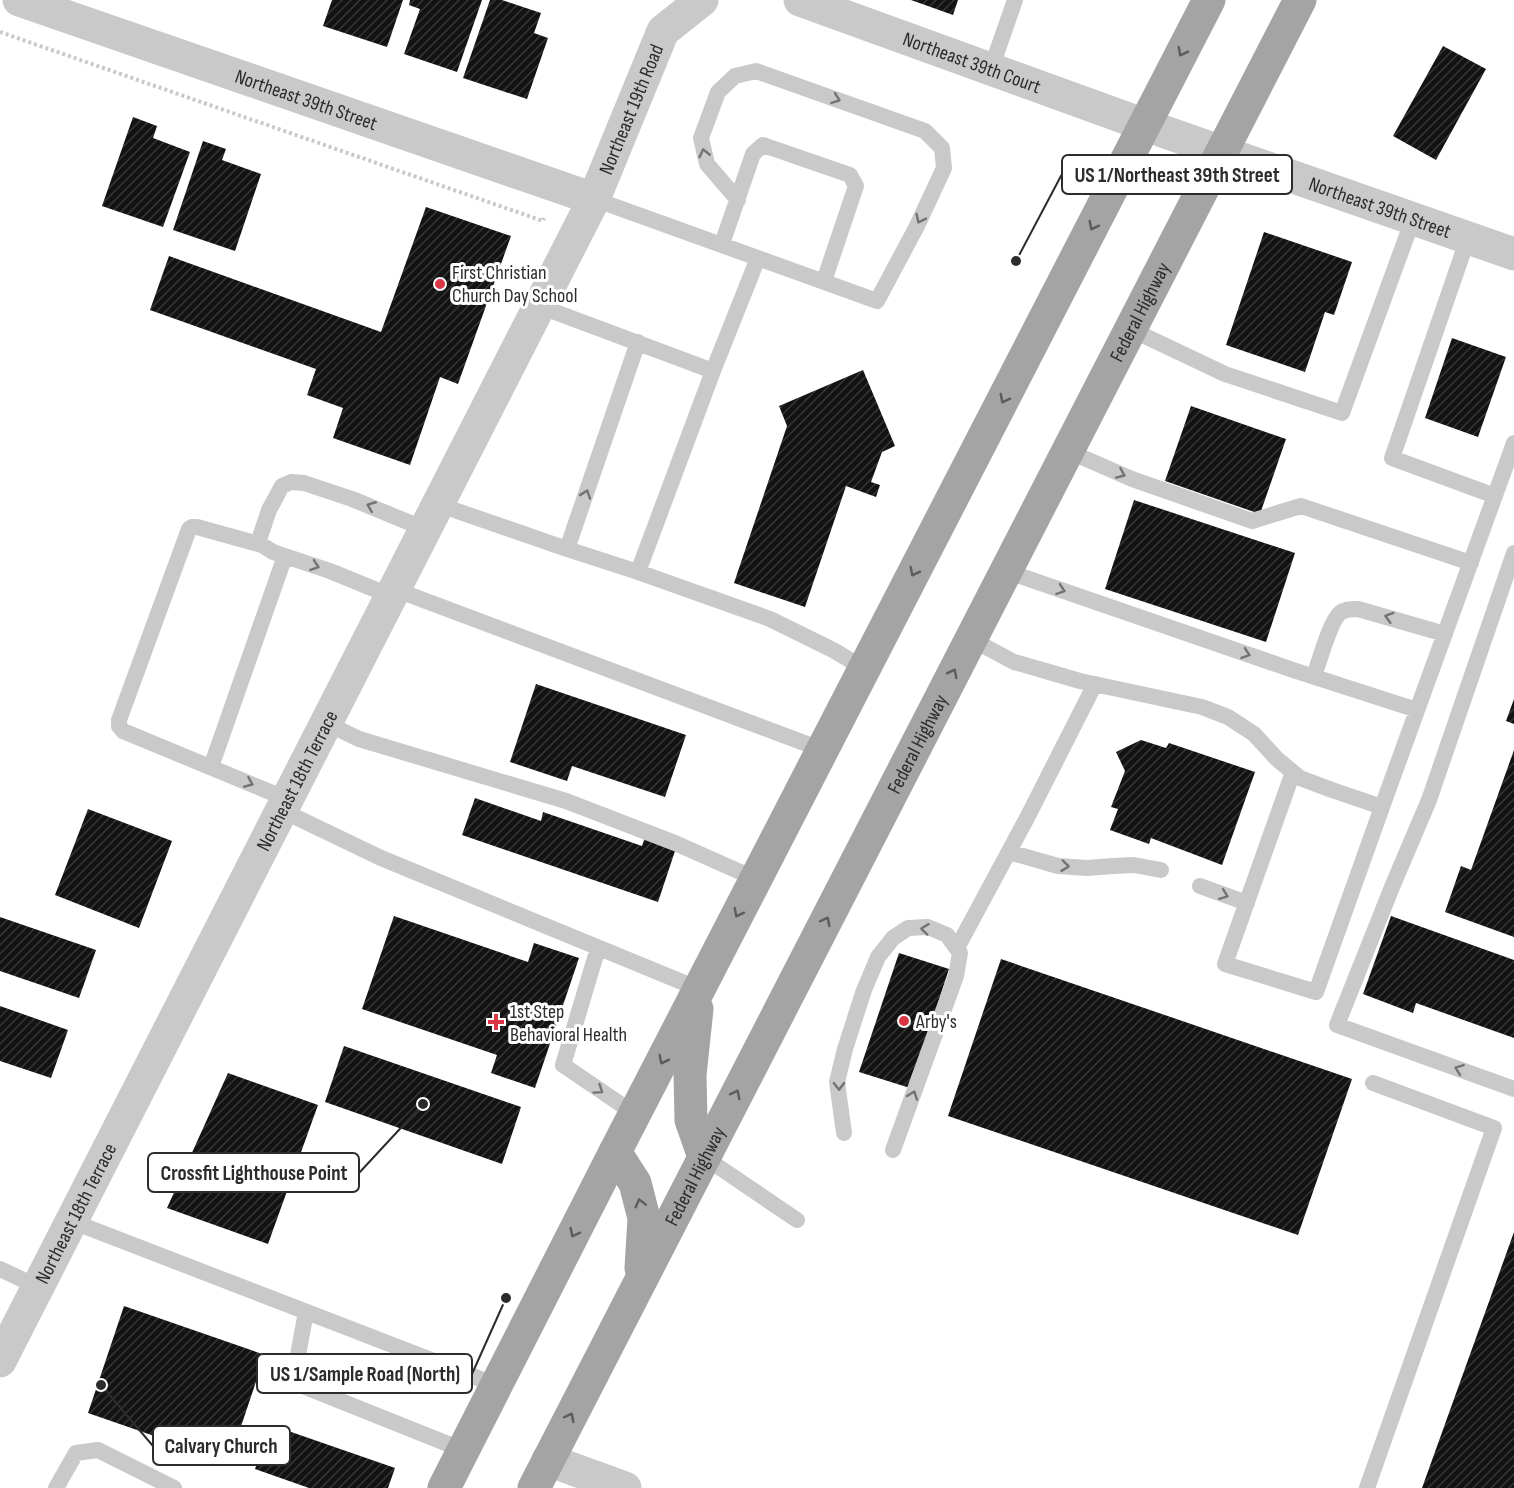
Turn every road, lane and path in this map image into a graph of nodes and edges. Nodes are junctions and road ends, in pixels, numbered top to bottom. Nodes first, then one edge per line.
1 (19, 0) edge
2 (702, 0) edge
3 (1015, 0) edge
4 (1209, 0) edge
5 (1300, 0) edge
6 (815, 3) edge
7 (0, 32) edge
8 (991, 69) junction
9 (1145, 125) junction
10 (1222, 152) junction
11 (594, 199) junction
12 (738, 200) junction
13 (1413, 219) junction
14 (543, 221) dead end
15 (1468, 238) junction
16 (722, 244) junction
17 (1514, 254) edge
18 (758, 258) junction
19 (824, 281) junction
20 (539, 306) junction
21 (1131, 329) junction
22 (638, 342) junction
23 (713, 371) junction
24 (1514, 444) edge
25 (1068, 451) junction
26 (1495, 496) junction
27 (431, 516) junction
28 (262, 545) junction
29 (567, 549) junction
30 (1514, 553) edge
31 (285, 556) junction
32 (1471, 563) junction
33 (1006, 571) junction
34 (638, 572) junction
35 (392, 593) junction
36 (1445, 634) junction
37 (971, 639) junction
38 (865, 669) junction
39 (1314, 676) junction
40 (1095, 684) junction
41 (1417, 711) junction
42 (326, 723) junction
43 (823, 750) junction
44 (211, 767) junction
45 (1293, 772) junction
46 (284, 804) junction
47 (1382, 807) junction
48 (1009, 852) junction
49 (1161, 870) dead end
50 (756, 879) junction
51 (1200, 886) dead end
52 (1247, 903) junction
53 (598, 948) junction
54 (957, 948) junction
55 (699, 989) junction
56 (1373, 1083) dead end
57 (1514, 1089) edge
58 (635, 1114) junction
59 (844, 1133) dead end
60 (893, 1150) dead end
61 (615, 1152) junction
62 (704, 1157) junction
63 (797, 1220) dead end
64 (71, 1221) junction
65 (0, 1269) edge
66 (640, 1282) junction
67 (38, 1287) junction
68 (306, 1312) junction
69 (2, 1351) edge
70 (496, 1385) junction
71 (463, 1450) junction
72 (541, 1474) edge
73 (56, 1488) edge
74 (174, 1488) edge
75 (444, 1488) edge
76 (625, 1488) edge
77 (1367, 1488) edge

1 - 11 street, Northeast 39th Street
2 - 11 street, Northeast 19th Road
3 - 8 lane
4 -> 9 main road
5 - 10 main road, Federal Highway
6 - 8 street, Northeast 39th Court
7 - 14 path
8 - 9 street, Northeast 39th Court
9 - 10 street, Northeast 39th Street
9 -> 38 main road
10 - 13 street, Northeast 39th Street
10 - 21 main road, Federal Highway
11 - 16 lane
11 - 20 street, Northeast 18th Terrace
12 - 16 lane
12 - 19 lane
12 -> 19 lane
13 - 15 street, Northeast 39th Street
13 - 21 lane
15 - 17 street, Northeast 39th Street
15 - 26 lane
16 - 18 lane
18 - 19 lane
18 - 23 lane
20 - 22 lane
20 - 27 street, Northeast 18th Terrace
21 - 25 main road, Federal Highway
22 - 23 lane
29 -> 22 lane
23 - 34 lane
24 - 26 lane
25 -> 32 lane
25 - 33 main road, Federal Highway
26 - 32 lane
27 -> 28 lane
27 - 29 lane
27 - 35 street, Northeast 18th Terrace
28 - 31 lane
28 - 44 lane
29 - 34 lane
57 -> 30 lane
31 -> 35 lane
31 - 44 lane
32 - 36 lane
33 - 37 main road, Federal Highway
33 -> 39 lane
34 - 38 lane
35 - 42 street, Northeast 18th Terrace
35 - 43 lane
36 -> 39 lane
36 - 41 lane
37 - 40 lane
62 -> 37 main road, Federal Highway
38 - 43 main road
39 - 41 lane
40 - 45 lane
40 - 48 lane
41 - 47 lane
42 - 46 street, Northeast 18th Terrace
42 - 50 lane
43 - 50 main road
44 -> 46 lane
45 - 47 lane
45 - 52 lane
46 - 53 lane
46 - 64 street, Northeast 18th Terrace
47 - 52 lane
48 -> 49 lane
48 - 54 lane
50 -> 55 main road
51 -> 52 lane
53 - 55 lane
53 -> 58 lane
54 -> 59 lane
60 -> 54 lane
55 -> 58 main road
55 - 62 main road
56 - 77 lane
58 - 61 main road
66 -> 61 main road
61 -> 70 main road
62 - 63 lane
62 - 66 main road, Federal Highway
64 - 67 street, Northeast 18th Terrace
64 - 68 lane
65 - 67 lane
72 -> 66 main road, Federal Highway
67 - 69 street, Northeast 18th Terrace
68 - 70 lane
68 - 71 lane
70 - 71 main road
71 - 75 main road
72 - 76 street
73 - 74 lane

